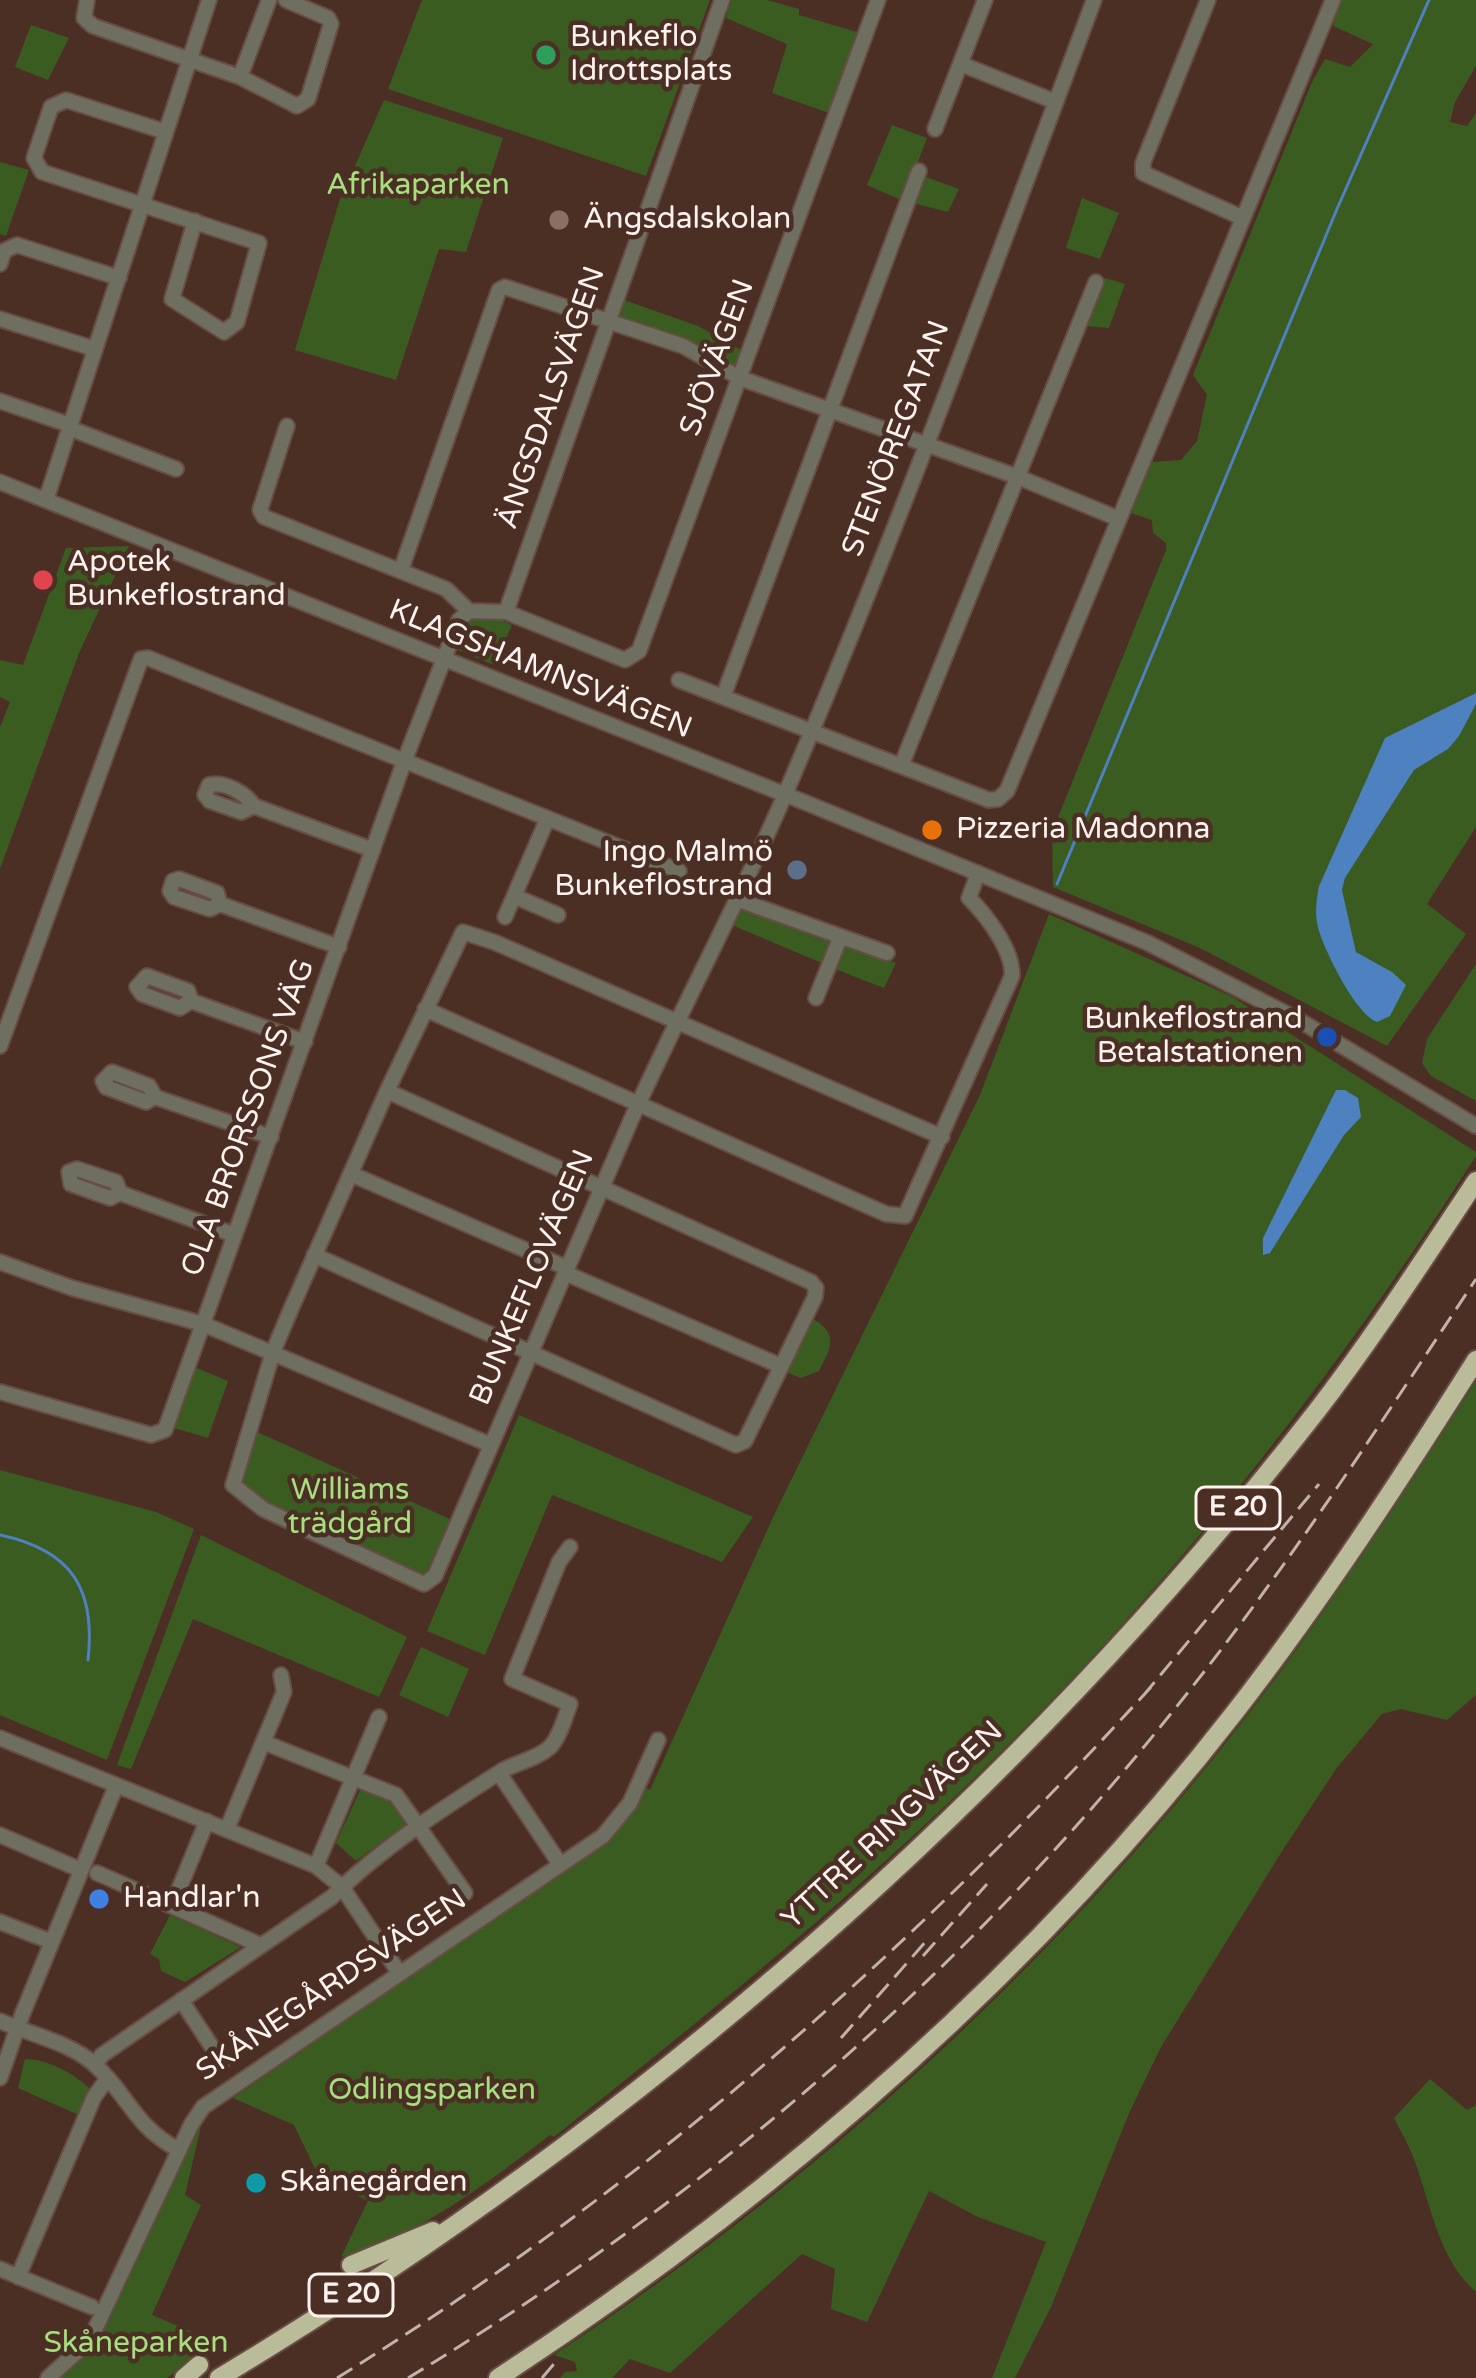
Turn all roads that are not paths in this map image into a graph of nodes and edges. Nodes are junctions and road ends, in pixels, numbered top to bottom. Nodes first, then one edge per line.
1 (87, 0) edge
2 (209, 0) edge
3 (269, 0) edge
4 (286, 0) edge
5 (722, 0) edge
6 (878, 0) edge
7 (985, 0) edge
8 (1094, 0) edge
9 (1208, 0) edge
10 (1333, 0) edge
11 (190, 59) junction
12 (961, 64) junction
13 (240, 77) junction
14 (1056, 102) junction
15 (935, 129) dead end
16 (166, 132) junction
17 (919, 171) dead end
18 (142, 204) junction
19 (1243, 218) junction
20 (195, 221) junction
21 (0, 264) edge
22 (118, 278) junction
23 (1096, 282) dead end
24 (0, 319) edge
25 (607, 322) junction
26 (95, 349) junction
27 (740, 378) junction
28 (0, 401) edge
29 (832, 410) junction
30 (287, 426) dead end
31 (70, 427) junction
32 (926, 443) junction
33 (176, 469) dead end
34 (1018, 477) junction
35 (0, 482) edge
36 (46, 500) junction
37 (1119, 519) junction
38 (400, 570) junction
39 (469, 611) junction
40 (506, 612) junction
41 (442, 661) junction
42 (679, 680) dead end
43 (723, 697) junction
44 (812, 730) junction
45 (404, 762) junction
46 (901, 766) junction
47 (785, 795) junction
48 (254, 806) dead end
49 (547, 820) junction
50 (373, 850) junction
51 (679, 871) dead end
52 (978, 873) junction
53 (514, 896) junction
54 (736, 899) junction
55 (220, 904) dead end
56 (558, 915) dead end
57 (505, 917) dead end
58 (840, 938) junction
59 (339, 947) junction
60 (887, 953) dead end
61 (816, 998) dead end
62 (191, 1001) dead end
63 (424, 1009) junction
64 (677, 1024) junction
65 (305, 1042) junction
66 (0, 1046) edge
67 (387, 1091) junction
68 (155, 1097) dead end
69 (638, 1105) junction
70 (1476, 1126) edge
71 (271, 1137) junction
72 (942, 1137) junction
73 (351, 1174) junction
74 (1476, 1181) edge
75 (601, 1188) junction
76 (120, 1193) dead end
77 (236, 1235) junction
78 (314, 1255) junction
79 (0, 1262) edge
80 (566, 1271) junction
81 (203, 1324) junction
82 (273, 1352) junction
83 (531, 1352) junction
84 (1476, 1360) edge
85 (782, 1366) junction
86 (0, 1392) edge
87 (491, 1445) junction
88 (570, 1547) dead end
89 (281, 1675) dead end
90 (379, 1717) dead end
91 (0, 1738) edge
92 (658, 1740) dead end
93 (263, 1742) junction
94 (499, 1773) junction
95 (353, 1778) junction
96 (116, 1786) junction
97 (207, 1821) junction
98 (420, 1828) junction
99 (227, 1829) junction
100 (0, 1835) edge
101 (560, 1864) junction
102 (316, 1866) junction
103 (89, 1872) junction
104 (342, 1887) junction
105 (465, 1893) dead end
106 (172, 1906) junction
107 (0, 1922) edge
108 (52, 1942) junction
109 (260, 1945) junction
110 (398, 1972) junction
111 (181, 2000) junction
112 (0, 2021) edge
113 (18, 2029) junction
114 (222, 2062) dead end
115 (95, 2065) junction
116 (0, 2078) edge
117 (108, 2078) junction
118 (179, 2150) junction
119 (481, 2208) junction
120 (351, 2265) dead end
121 (0, 2269) edge
122 (21, 2271) junction
123 (42, 2272) dead end
124 (92, 2307) dead end
125 (48, 2378) edge
126 (219, 2378) edge
127 (498, 2378) edge

1 - 11 street
2 - 11 street
3 - 13 street
4 - 13 street
5 - 25 street, ÄNGSDALSVÄGEN
6 - 27 street, SJÖVÄGEN
7 - 12 street
8 - 14 street, STENÖREGATAN
9 - 19 street
10 - 19 street
11 - 13 street
11 - 16 street
12 - 14 street
12 - 15 street
14 - 32 street, STENÖREGATAN
16 - 18 street
16 - 18 street
17 - 29 street
18 - 20 street
18 - 22 street
19 - 37 street
20 - 20 street
21 - 22 street
22 - 26 street
23 - 34 street
24 - 26 street
25 - 27 street
25 - 38 street
25 - 40 street, ÄNGSDALSVÄGEN
26 - 31 street
27 - 29 street
27 - 40 street, SJÖVÄGEN
28 - 31 street
29 - 32 street
29 - 43 street
30 - 38 street
31 - 33 street
31 - 36 street
32 - 34 street
32 - 44 street, STENÖREGATAN
34 - 37 street
34 - 46 street
35 - 36 street, KLAGSHAMNSVÄGEN
36 - 41 street, KLAGSHAMNSVÄGEN
37 - 46 street
38 - 39 street
39 - 40 street
39 - 41 street, OLA BRORSSONS VÄG
41 - 45 street, OLA BRORSSONS VÄG
41 - 47 street, KLAGSHAMNSVÄGEN
42 - 43 street
43 - 44 street
44 - 46 street
44 - 47 street, STENÖREGATAN
45 - 49 street
45 - 50 street, OLA BRORSSONS VÄG
45 - 66 street
47 - 52 street, KLAGSHAMNSVÄGEN
47 - 54 street, BUNKEFLOVÄGEN
48 - 50 street
49 - 51 street
49 - 53 street
50 - 59 street, OLA BRORSSONS VÄG
52 - 70 street, KLAGSHAMNSVÄGEN
52 - 72 street
53 - 56 street
53 - 57 street
54 - 58 street
54 - 64 street, BUNKEFLOVÄGEN
55 - 59 street
58 - 60 street
58 - 61 street
59 - 65 street, OLA BRORSSONS VÄG
62 - 65 street
63 - 64 street
63 - 67 street
63 - 69 street
64 - 69 street, BUNKEFLOVÄGEN
64 - 72 street
65 - 71 street, OLA BRORSSONS VÄG
67 - 73 street
67 - 75 street
68 - 71 street
69 - 72 street
69 - 75 street, BUNKEFLOVÄGEN
71 - 77 street, OLA BRORSSONS VÄG
73 - 78 street
73 - 80 street
74 - 119 highway, YTTRE RINGVÄGEN / E 20
75 - 80 street, BUNKEFLOVÄGEN
75 - 85 street
76 - 77 street
77 - 81 street, OLA BRORSSONS VÄG
78 - 82 street
78 - 83 street
79 - 81 street
80 - 83 street, BUNKEFLOVÄGEN
80 - 85 street
81 - 82 street
81 - 86 street, OLA BRORSSONS VÄG
82 - 87 street
82 - 87 street, BUNKEFLOVÄGEN
83 - 85 street
83 - 87 street, BUNKEFLOVÄGEN
84 - 127 highway
88 - 94 street
89 - 93 street
90 - 95 street
91 - 96 street
92 - 101 street, SKÅNEGÅRDSVÄGEN
93 - 95 street
93 - 99 street
94 - 98 street
94 - 101 street
95 - 98 street
95 - 102 street
96 - 97 street
96 - 103 street
97 - 99 street
97 - 106 street
98 - 104 street
98 - 105 street
99 - 102 street
100 - 103 street
101 - 110 street, SKÅNEGÅRDSVÄGEN
102 - 104 street
103 - 106 street
103 - 108 street
104 - 109 street
104 - 110 street
106 - 109 street
107 - 108 street
108 - 113 street
109 - 111 street
110 - 118 street, SKÅNEGÅRDSVÄGEN
111 - 114 street
111 - 115 street
112 - 113 street
113 - 115 street
113 - 116 street
115 - 117 street
117 - 118 street
117 - 122 street
118 - 125 street, SKÅNEGÅRDSVÄGEN
119 - 120 highway
119 - 126 highway, YTTRE RINGVÄGEN / E 20
121 - 122 street
122 - 123 street
122 - 124 street

